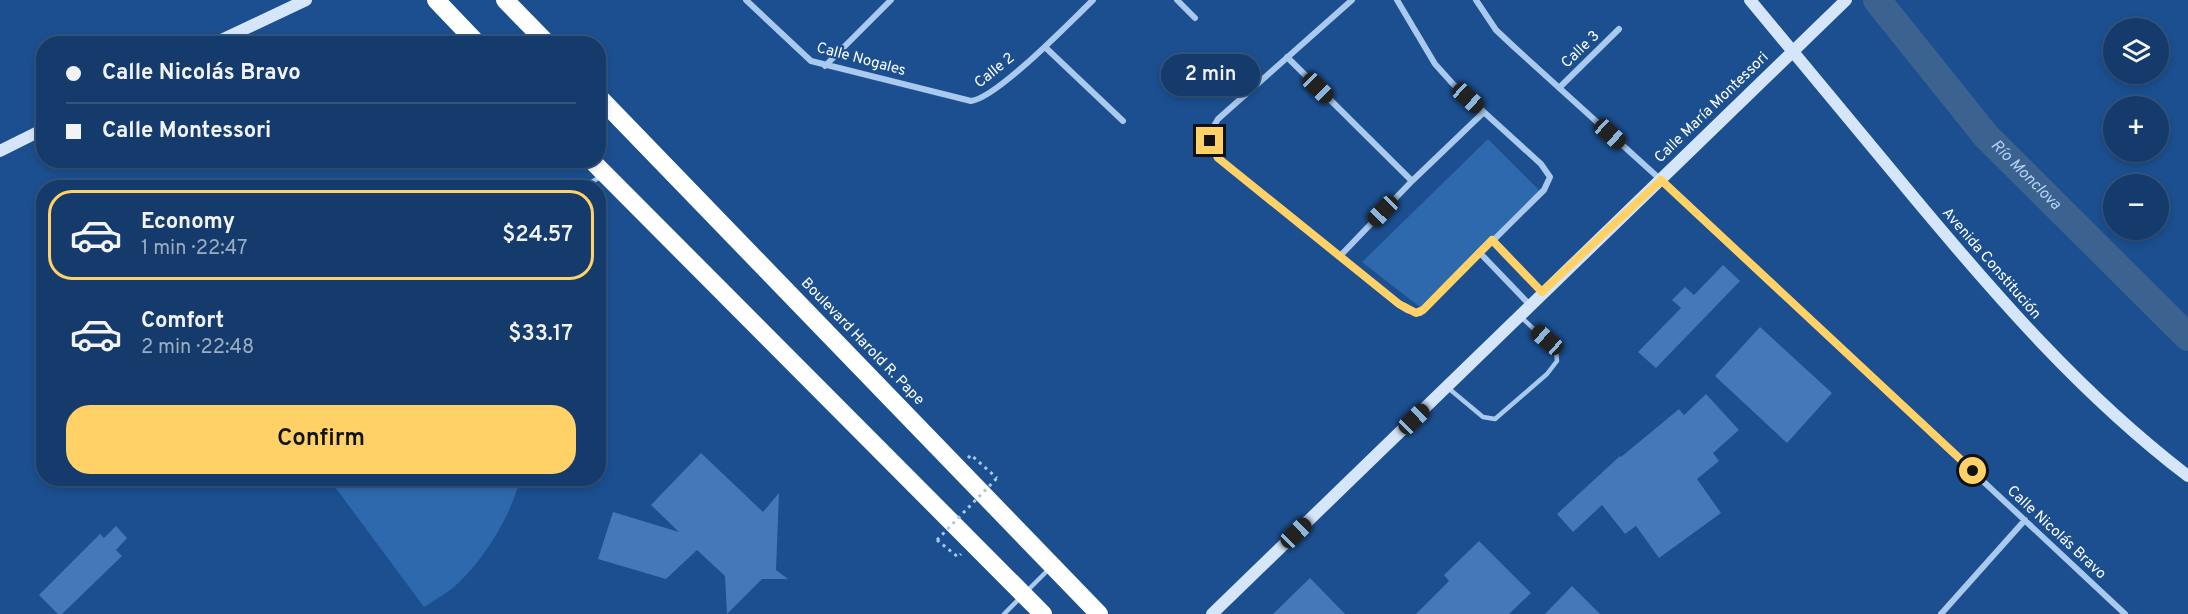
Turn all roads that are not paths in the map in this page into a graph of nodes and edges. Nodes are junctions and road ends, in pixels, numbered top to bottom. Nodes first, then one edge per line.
1 (306, 0) edge
2 (435, 0) edge
3 (506, 0) edge
4 (746, 0) edge
5 (891, 0) edge
6 (1093, 0) edge
7 (1177, 0) edge
8 (1352, 0) edge
9 (1396, 0) edge
10 (1476, 0) edge
11 (1750, 0) edge
12 (1846, 0) edge
13 (1195, 18) dead end
14 (1619, 29) dead end
15 (230, 36) edge
16 (470, 36) edge
17 (540, 36) edge
18 (1044, 47) junction
19 (1792, 51) junction
20 (1287, 57) junction
21 (825, 66) junction
22 (1559, 88) junction
23 (956, 97) joint
24 (606, 104) edge
25 (1484, 112) junction
26 (1123, 121) dead end
27 (36, 133) edge
28 (0, 151) edge
29 (598, 168) edge
30 (604, 175) junction
31 (595, 180) edge
32 (1661, 180) junction
33 (1412, 181) junction
34 (1492, 240) junction
35 (1479, 252) junction
36 (1340, 256) junction
37 (1542, 292) junction
38 (1530, 304) junction
39 (1519, 315) junction
40 (1447, 387) junction
41 (2188, 476) edge
42 (2025, 520) junction
43 (1052, 566) junction
44 (1024, 594) junction
45 (1004, 614) edge
46 (1043, 614) edge
47 (1099, 614) edge
48 (1212, 614) edge
49 (1941, 614) edge
50 (2125, 614) edge

1 - 15 main road
2 - 16 highway
3 - 17 highway
4 - 21 street, Calle Nogales
5 - 21 street
6 - 18 street, Calle 2
7 - 13 street
8 - 20 street
9 - 25 street
10 - 22 street, Calle Nicolás Bravo
11 - 19 main road, Avenida Constitución
12 - 19 main road, Calle María Montessori
14 - 22 street, Calle 3
18 - 23 street, Calle 2
18 - 26 street
19 - 32 main road, Calle María Montessori
19 - 41 main road, Avenida Constitución
20 - 33 street
20 - 36 street
21 - 23 street, Calle Nogales
22 - 32 street, Calle Nicolás Bravo
24 - 43 highway, Boulevard Harold R. Pape
25 - 33 street
25 - 34 street
27 - 28 main road
29 - 30 highway
30 - 31 lane
30 - 44 highway
32 - 37 main road, Calle María Montessori
32 - 42 street, Calle Nicolás Bravo
33 - 36 street
34 - 35 street
34 - 37 street
35 - 36 street
35 - 38 street
37 - 38 main road, Calle María Montessori
38 - 39 main road, Calle María Montessori
39 - 40 main road, Calle María Montessori
39 - 40 lane
40 - 48 main road, Calle María Montessori
42 - 49 street
42 - 50 street, Calle Nicolás Bravo
43 - 44 lane
43 - 47 highway, Boulevard Harold R. Pape
44 - 45 lane
44 - 46 highway

